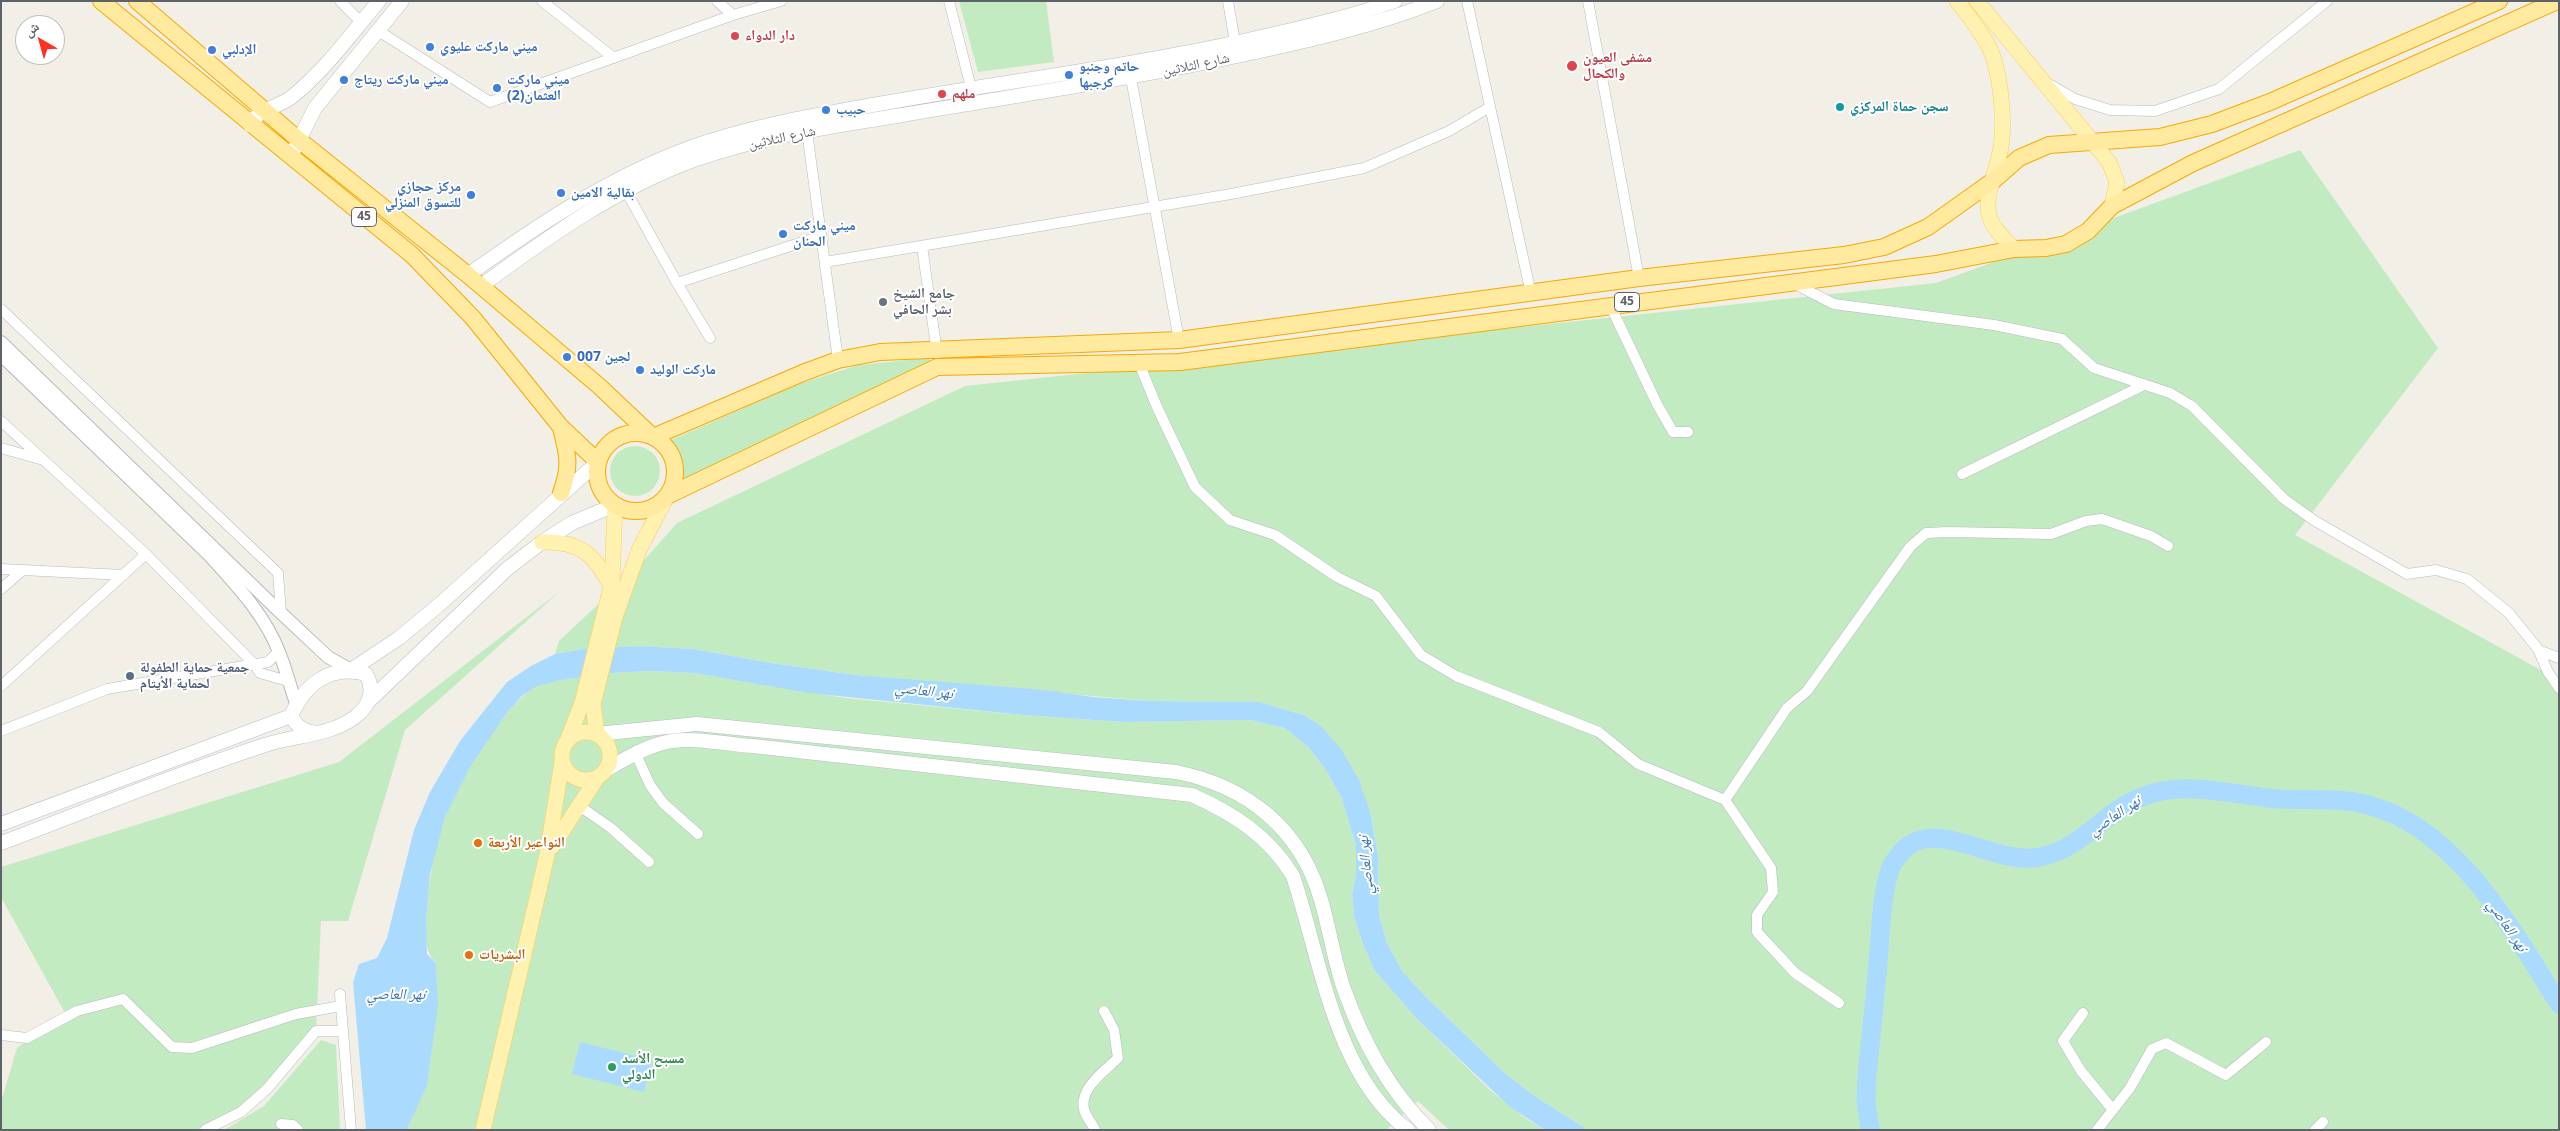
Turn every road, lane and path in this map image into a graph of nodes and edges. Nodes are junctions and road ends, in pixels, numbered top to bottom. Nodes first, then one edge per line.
1 (101, 1) edge
2 (137, 1) edge
3 (340, 1) edge
4 (379, 1) edge
5 (402, 1) edge
6 (542, 1) edge
7 (717, 1) edge
8 (781, 1) edge
9 (949, 1) edge
10 (1228, 1) edge
11 (1395, 1) edge
12 (1437, 1) edge
13 (1467, 1) edge
14 (1588, 1) edge
15 (1957, 1) edge
16 (1977, 1) edge
17 (2328, 1) edge
18 (2500, 1) edge
19 (2557, 1) edge
20 (733, 15) junction
21 (361, 22) junction
22 (377, 30) junction
23 (1314, 32) junction
24 (1235, 43) junction
25 (614, 58) junction
26 (1131, 78) junction
27 (2045, 82) junction
28 (971, 88) junction
29 (1490, 108) junction
30 (267, 111) junction
31 (838, 119) junction
32 (250, 125) junction
33 (807, 132) junction
34 (299, 140) junction
35 (2094, 142) junction
36 (287, 155) junction
37 (1994, 180) junction
38 (626, 191) junction
39 (1156, 206) junction
40 (2112, 206) junction
41 (821, 236) junction
42 (922, 246) junction
43 (2014, 249) junction
44 (825, 262) junction
45 (468, 275) junction
46 (1639, 278) junction
47 (1790, 282) junction
48 (677, 283) junction
49 (481, 286) junction
50 (1531, 294) junction
51 (1610, 305) junction
52 (1, 309) edge
53 (710, 338) dead end
54 (1179, 340) junction
55 (1, 342) edge
56 (937, 350) junction
57 (1, 355) edge
58 (838, 360) junction
59 (1139, 363) junction
60 (937, 367) junction
61 (2142, 386) junction
62 (1, 420) edge
63 (560, 426) junction
64 (1688, 432) dead end
65 (653, 436) junction
66 (1, 448) edge
67 (43, 460) junction
68 (598, 462) junction
69 (1962, 474) dead end
70 (562, 493) junction
71 (667, 496) junction
72 (615, 505) junction
73 (542, 542) junction
74 (2168, 546) dead end
75 (146, 554) junction
76 (1, 570) edge
77 (23, 570) junction
78 (124, 575) junction
79 (611, 586) junction
80 (1, 589) edge
81 (281, 613) junction
82 (608, 623) junction
83 (2538, 650) junction
84 (279, 651) junction
85 (2559, 658) edge
86 (254, 665) junction
87 (350, 670) junction
88 (288, 681) junction
89 (1, 686) edge
90 (2559, 688) edge
91 (370, 700) junction
92 (588, 703) junction
93 (294, 710) junction
94 (1, 731) edge
95 (317, 733) junction
96 (597, 734) junction
97 (568, 739) junction
98 (636, 754) junction
99 (562, 762) junction
100 (601, 774) junction
101 (1725, 800) junction
102 (578, 805) junction
103 (1, 824) edge
104 (698, 834) dead end
105 (1, 843) edge
106 (547, 855) junction
107 (649, 862) dead end
108 (340, 994) dead end
109 (1839, 1003) dead end
110 (341, 1006) junction
111 (1104, 1011) dead end
112 (2083, 1013) dead end
113 (343, 1031) junction
114 (1, 1035) edge
115 (2266, 1042) dead end
116 (2113, 1110) junction
117 (1413, 1113) junction
118 (2323, 1122) dead end
119 (281, 1124) dead end
120 (1402, 1128) edge
121 (205, 1130) edge
122 (298, 1130) edge
123 (351, 1130) edge
124 (483, 1130) edge
125 (1095, 1130) edge
126 (1429, 1130) edge
127 (2097, 1130) edge
128 (2315, 1130) edge

1 - 32 highway, 45
2 - 30 highway, 45
3 - 21 street
4 - 21 main road
5 - 22 main road
6 - 25 street
7 - 20 street
8 - 20 street
9 - 28 street
10 - 24 street
11 - 23 main road
12 - 23 main road, شارع الثلاثين
13 - 29 street
14 - 46 street
15 - 37 main road
16 - 27 main road
17 - 27 street
18 - 35 highway, 45
19 - 40 highway, 45
20 - 25 street
21 - 30 main road
22 - 25 street
22 - 34 main road
23 - 24 main road
23 - 26 main road, شارع الثلاثين
24 - 28 main road
26 - 31 main road, شارع الثلاثين
26 - 39 street
27 - 35 main road
28 - 31 main road
29 - 39 street
29 - 50 street
30 - 32 main road
30 - 34 highway, 45
31 - 33 main road, شارع الثلاثين
31 - 45 main road
32 - 36 highway, 45
33 - 38 main road, شارع الثلاثين
33 - 41 street
34 - 36 main road
34 - 45 highway, 45
35 - 37 highway, 45
35 - 40 main road
36 - 63 highway, 45
37 - 43 main road
37 - 46 highway, 45
38 - 48 street
38 - 49 main road, شارع الثلاثين
39 - 42 street
39 - 54 street
40 - 43 highway, 45
41 - 44 street
41 - 48 street
42 - 44 street
42 - 56 street
43 - 47 highway, 45
44 - 58 street
45 - 49 highway, 45
46 - 50 highway, 45
47 - 51 highway, 45
47 - 61 street
48 - 53 street
49 - 65 highway, 45
50 - 54 highway, 45
51 - 59 highway, 45
51 - 64 street
52 - 81 street
54 - 56 highway, 45
55 - 81 street
56 - 58 highway, 45
56 - 60 street
57 - 84 street
58 - 65 highway, 45
59 - 60 highway, 45
59 - 101 street
60 - 71 highway, 45
61 - 69 street
61 - 83 street
62 - 67 street
63 - 68 highway, 45
63 - 70 highway
65 - 68 highway
65 - 71 highway
66 - 67 street
67 - 75 street
68 - 70 main road
68 - 72 highway
70 - 87 main road
71 - 72 highway
71 - 82 main road
72 - 73 main road
72 - 79 main road
73 - 79 main road
73 - 91 main road
74 - 101 street
75 - 78 street
75 - 86 street
76 - 77 street
77 - 78 street
77 - 80 street
78 - 89 street
79 - 82 main road
81 - 87 street
82 - 92 main road
83 - 85 street
83 - 90 street
84 - 86 street
84 - 88 street
86 - 88 street
86 - 94 street
87 - 91 main road
87 - 93 main road
88 - 93 street
91 - 95 main road
92 - 96 main road
92 - 97 main road
93 - 95 main road
93 - 103 main road
95 - 105 main road
96 - 97 main road
96 - 100 main road
96 - 117 main road
97 - 99 main road
98 - 100 main road
98 - 104 street
98 - 120 main road
99 - 100 main road
99 - 106 main road
100 - 102 main road
101 - 109 street
102 - 106 main road
102 - 107 street
106 - 124 main road
108 - 110 street
110 - 113 street
110 - 114 street
111 - 125 street
112 - 116 street
113 - 121 street
113 - 123 street
115 - 116 street
116 - 127 street
117 - 120 street
117 - 126 main road
118 - 128 street
119 - 122 street

